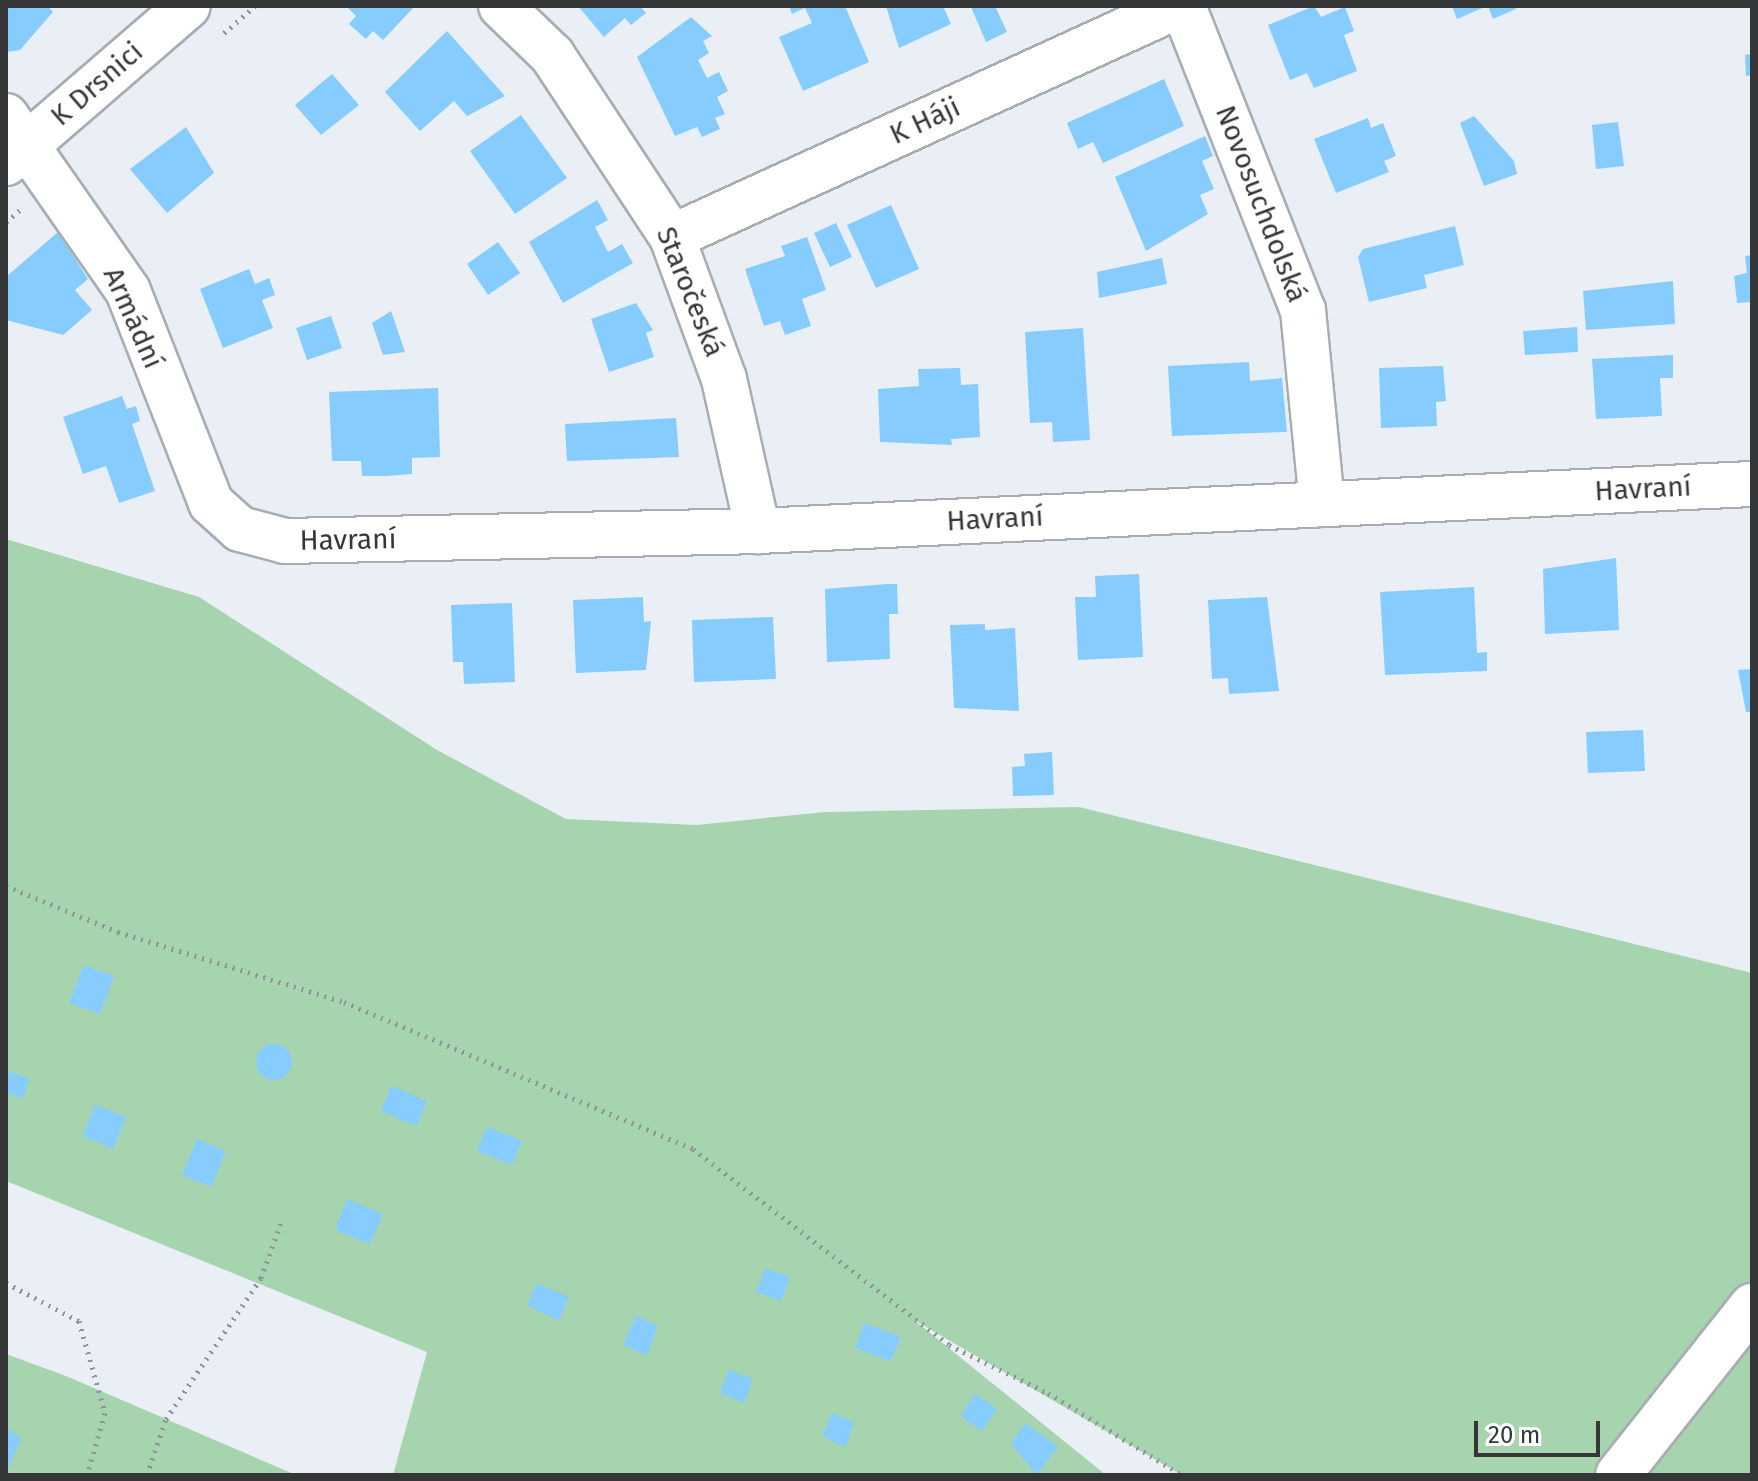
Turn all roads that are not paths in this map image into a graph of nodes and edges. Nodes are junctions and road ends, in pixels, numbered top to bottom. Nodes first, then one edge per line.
1 (188, 6) edge
2 (501, 6) edge
3 (1180, 6) edge
4 (14, 141) edge
5 (672, 237) junction
6 (1752, 484) edge
7 (1322, 504) junction
8 (240, 529) joint
9 (758, 531) junction
10 (1752, 1306) edge
11 (1618, 1475) edge

1 - 4 street, K Drsnici
2 - 5 street, Staročeská
3 - 5 street, K Háji
3 - 7 street, Novosuchdolská
4 - 8 street, Armádní
5 - 9 street, Staročeská
6 - 7 street, Havraní
7 - 9 street, Havraní
8 - 9 street, Havraní
10 - 11 street

